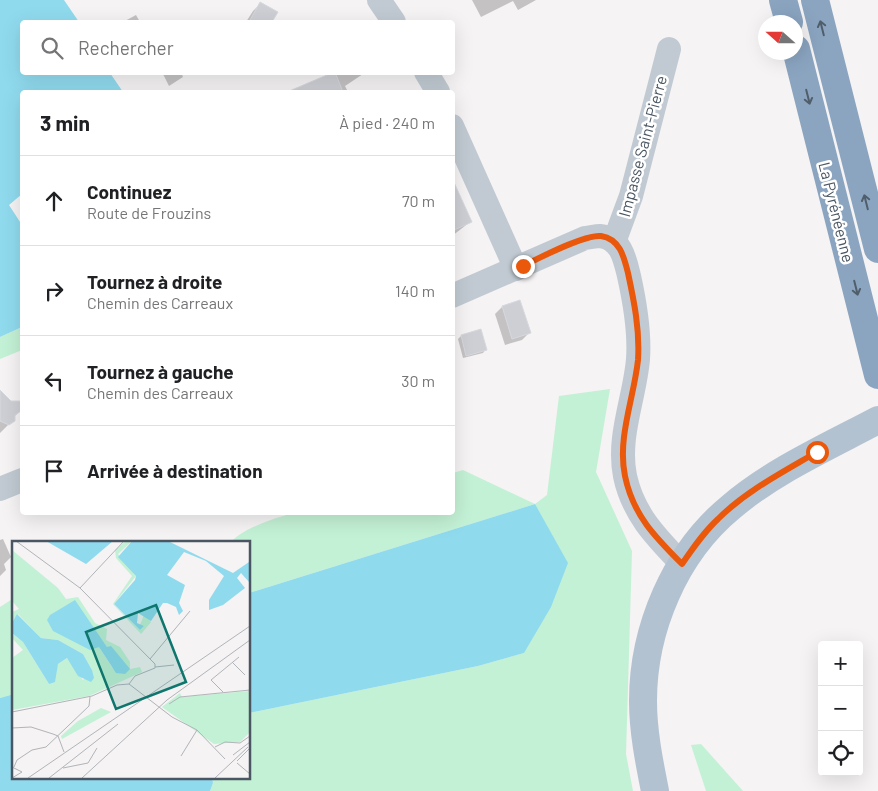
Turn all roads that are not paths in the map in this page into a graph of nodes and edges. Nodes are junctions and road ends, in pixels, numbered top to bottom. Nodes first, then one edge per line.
1 (380, 0) edge
2 (783, 0) edge
3 (815, 0) edge
4 (787, 15) edge
5 (393, 20) edge
6 (669, 49) dead end
7 (799, 60) edge
8 (428, 75) edge
9 (437, 90) edge
10 (455, 133) edge
11 (614, 242) junction
12 (878, 249) edge
13 (516, 269) junction
14 (455, 295) edge
15 (878, 375) edge
16 (878, 420) edge
17 (20, 481) edge
18 (0, 489) edge
19 (682, 564) junction
20 (655, 791) edge

1 - 5 street
2 - 4 highway
12 -> 3 highway, La Pyrénéenne
6 - 11 street, Impasse Saint-Pierre
7 -> 15 highway, La Pyrénéenne
8 - 9 street
10 - 13 street
11 - 13 street
11 - 19 street
13 - 14 street
16 - 19 main road
17 - 18 street
19 - 20 main road

